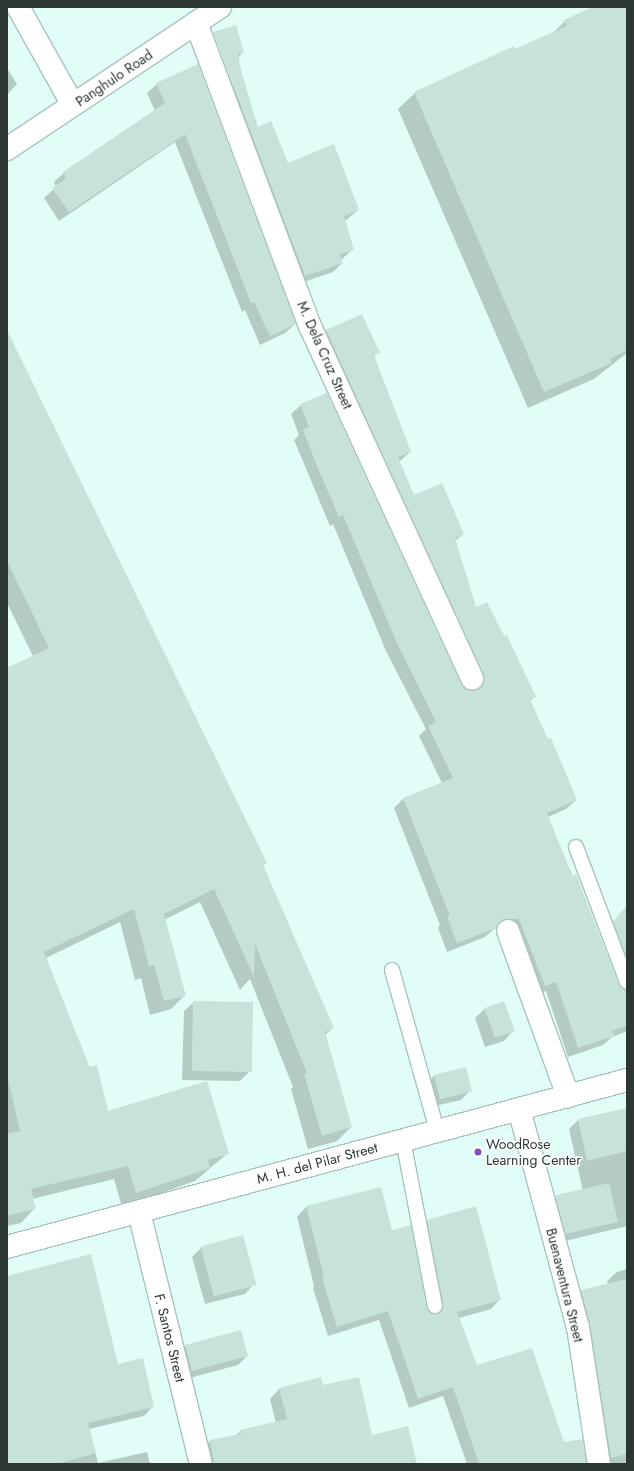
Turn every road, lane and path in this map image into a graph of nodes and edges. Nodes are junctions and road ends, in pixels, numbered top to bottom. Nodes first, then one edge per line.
1 (18, 7) edge
2 (220, 7) edge
3 (196, 23) junction
4 (72, 105) junction
5 (7, 149) edge
6 (472, 680) dead end
7 (576, 847) dead end
8 (508, 931) dead end
9 (392, 970) dead end
10 (627, 982) edge
11 (627, 1080) edge
12 (568, 1096) junction
13 (519, 1109) junction
14 (437, 1130) junction
15 (403, 1140) junction
16 (139, 1212) junction
17 (7, 1247) edge
18 (435, 1306) dead end
19 (201, 1464) edge
20 (599, 1464) edge

1 - 4 street
2 - 3 street, Panghulo Road
3 - 4 street, Panghulo Road
3 - 6 street, M. Dela Cruz Street
4 - 5 street, Panghulo Road
7 - 10 lane
8 - 12 street
9 - 14 lane
11 - 12 street, M. H. del Pilar Street
12 - 13 street, M. H. del Pilar Street
13 - 14 street, M. H. del Pilar Street
13 - 20 street, Buenaventura Street
14 - 15 street, M. H. del Pilar Street
15 - 16 street, M. H. del Pilar Street
15 - 18 lane
16 - 17 street, M. H. del Pilar Street
16 - 19 street, F. Santos Street

